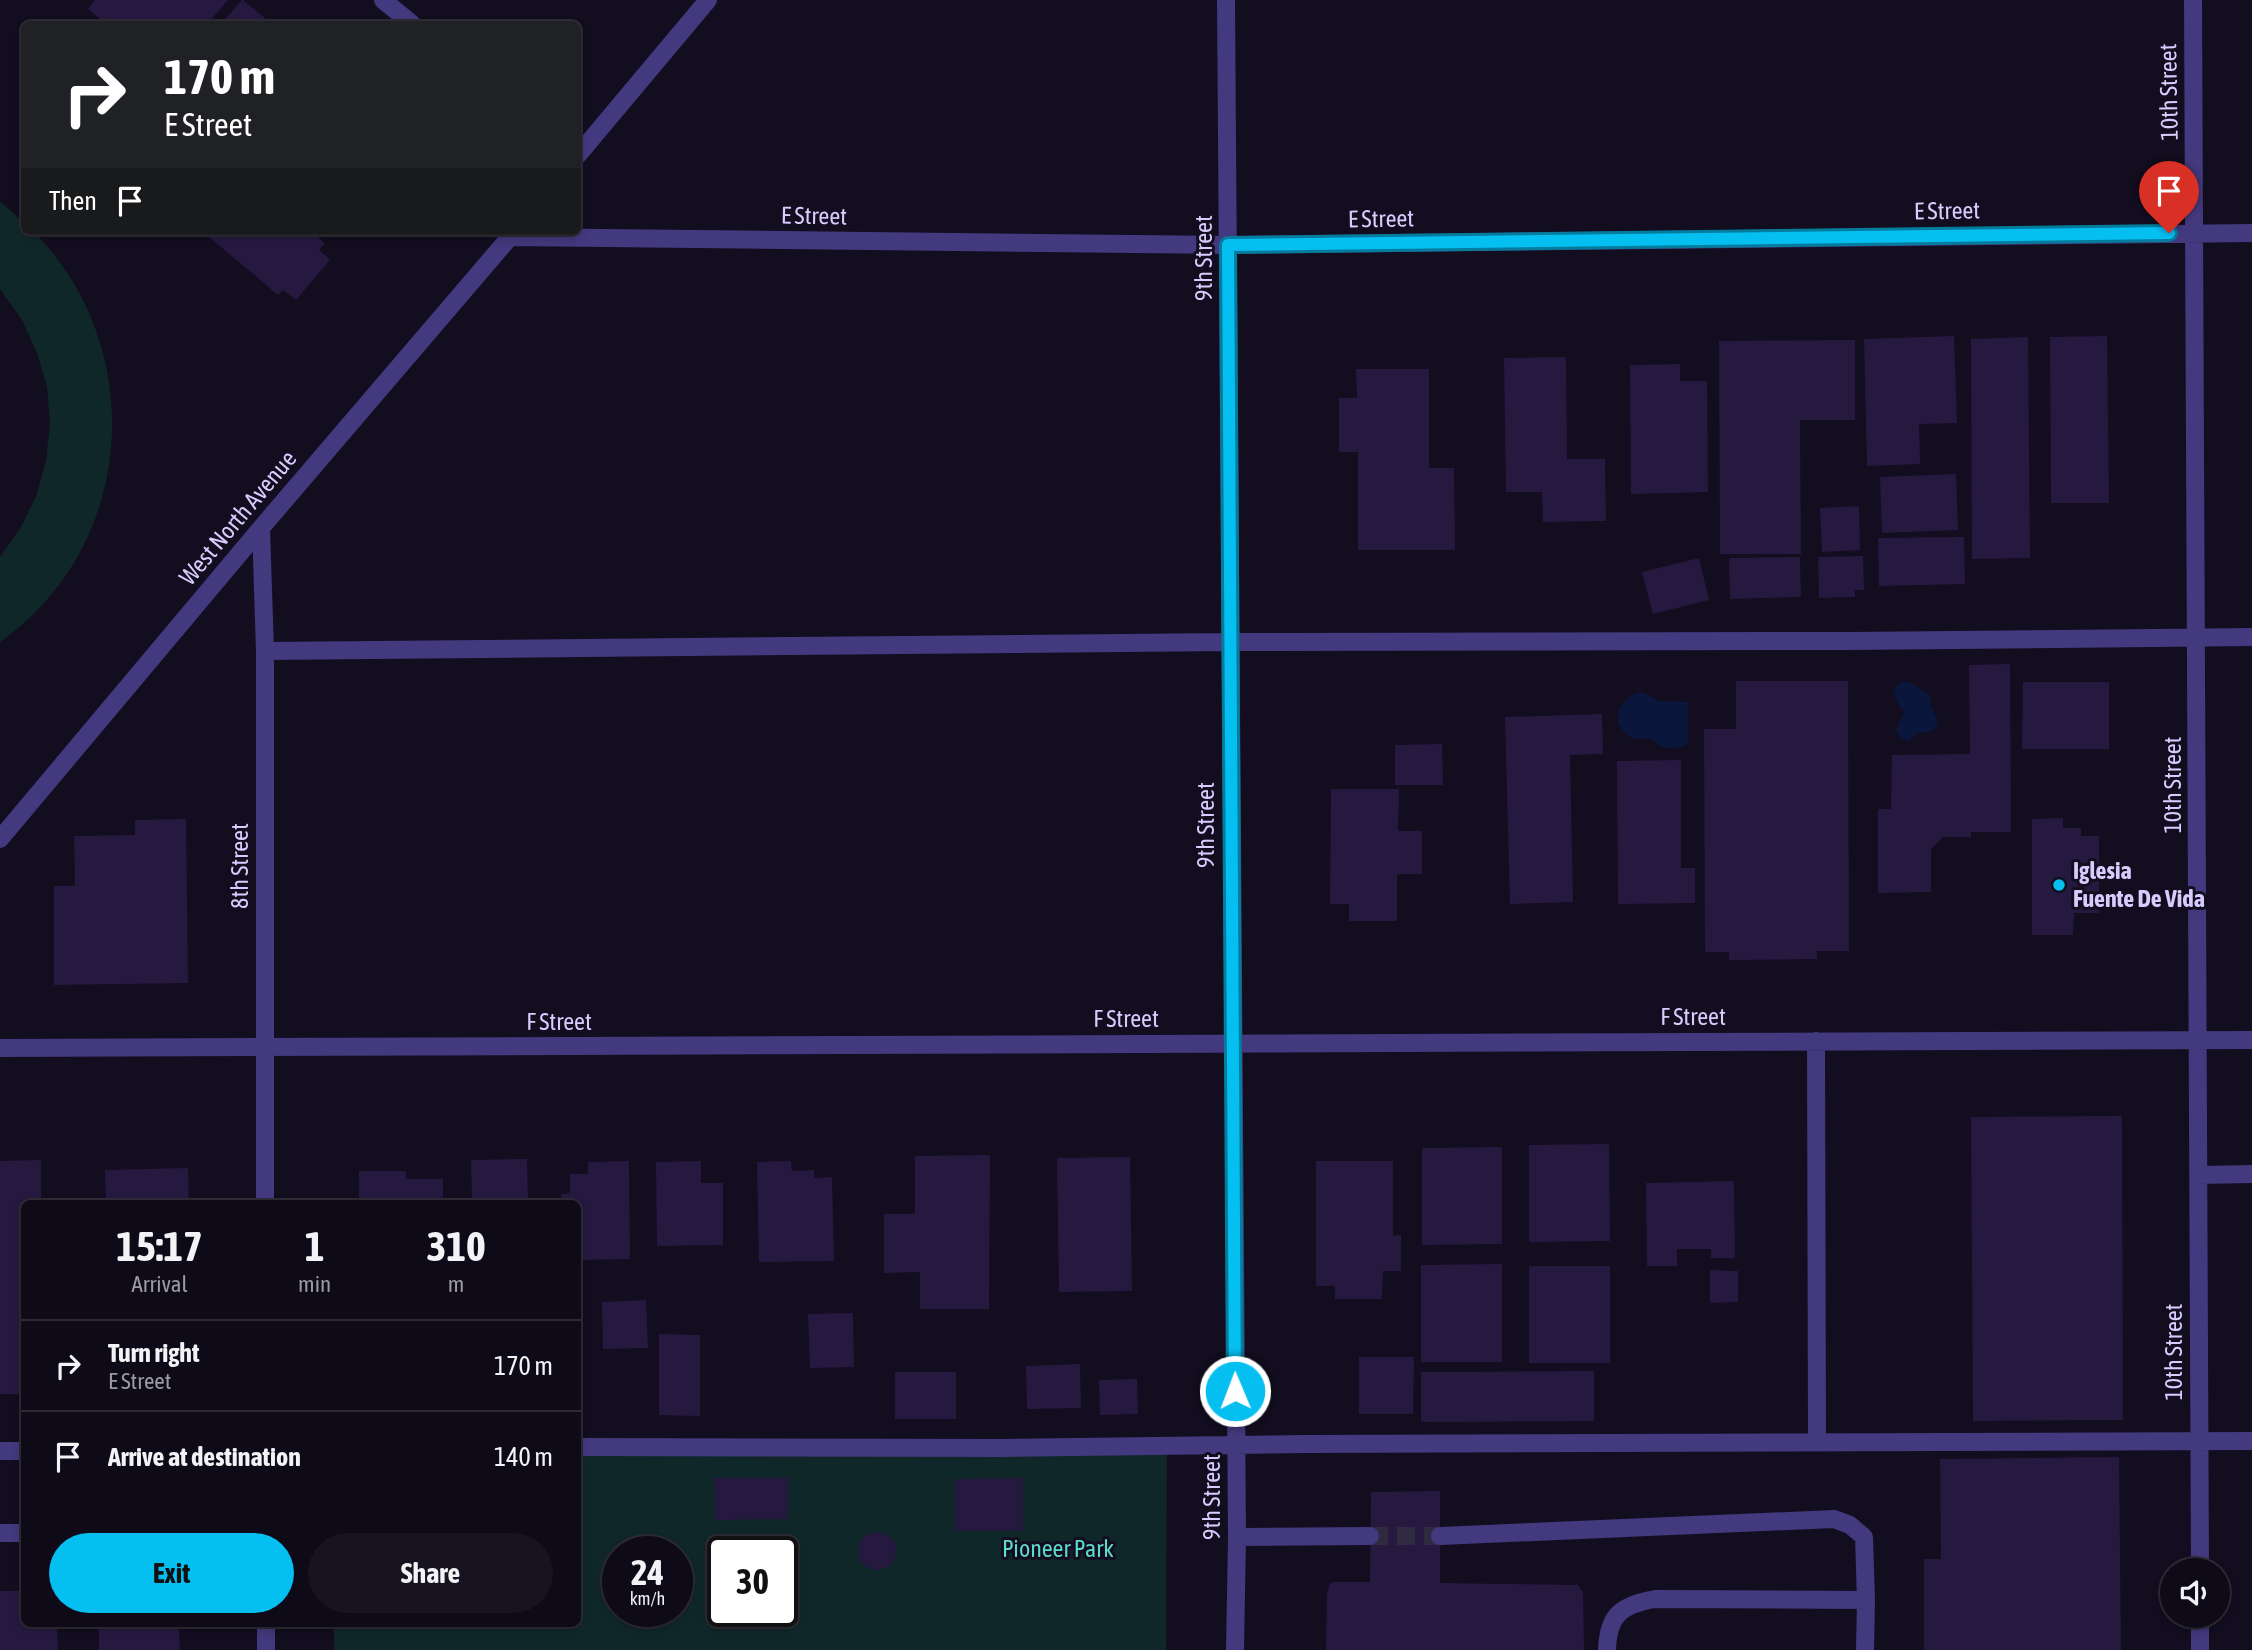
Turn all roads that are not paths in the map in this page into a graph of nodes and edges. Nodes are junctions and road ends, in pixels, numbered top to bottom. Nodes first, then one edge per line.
1 (383, 0) edge
2 (708, 0) edge
3 (1226, 0) edge
4 (2193, 0) edge
5 (408, 21) edge
6 (581, 151) edge
7 (2195, 232) junction
8 (2252, 233) edge
9 (511, 235) edge
10 (577, 235) edge
11 (1228, 245) junction
12 (261, 528) junction
13 (2252, 637) edge
14 (2197, 638) junction
15 (1229, 642) junction
16 (265, 651) junction
17 (0, 839) edge
18 (2197, 1040) junction
19 (2252, 1040) edge
20 (1816, 1041) junction
21 (1232, 1043) junction
22 (264, 1047) junction
23 (0, 1048) edge
24 (2252, 1174) edge
25 (2199, 1175) junction
26 (265, 1200) edge
27 (2199, 1441) junction
28 (2252, 1441) edge
29 (1817, 1442) junction
30 (1236, 1445) junction
31 (581, 1447) edge
32 (0, 1451) edge
33 (21, 1451) edge
34 (0, 1533) edge
35 (21, 1533) edge
36 (1370, 1536) tunnel mouth
37 (1440, 1536) tunnel mouth
38 (1237, 1537) junction
39 (2200, 1558) edge
40 (1866, 1600) junction
41 (266, 1627) edge
42 (2200, 1628) edge
43 (266, 1650) edge
44 (1235, 1650) edge
45 (1607, 1650) edge
46 (1865, 1650) edge
47 (2200, 1650) edge

1 - 5 street
2 - 6 street
3 - 11 street, 9th Street
4 - 7 street, 10th Street
7 - 8 street, E Street
7 - 11 street, E Street
7 - 14 street, 10th Street
9 - 12 street, West North Avenue
10 - 11 street, E Street
11 - 15 street, 9th Street
12 - 16 street, 8th Street
12 - 17 street, West North Avenue
13 - 14 street
14 - 15 street
14 - 18 street, 10th Street
15 - 16 street
15 - 21 street, 9th Street
16 - 22 street, 8th Street
18 - 19 street, F Street
18 - 20 street, F Street
18 - 25 street, 10th Street
20 - 21 street, F Street
20 - 29 street
21 - 22 street, F Street
21 - 30 street, 9th Street
22 - 23 street, F Street
22 - 26 street, 8th Street
24 - 25 street
25 - 27 street, 10th Street
27 - 28 street
27 - 29 street
27 - 39 street, 10th Street
29 - 30 street
30 - 31 street
30 - 38 street, 9th Street
32 - 33 street
34 - 35 street
36 - 38 street
37 - 40 street
38 - 44 street, 9th Street
40 - 45 street
40 - 46 street
41 - 43 street
42 - 47 street

